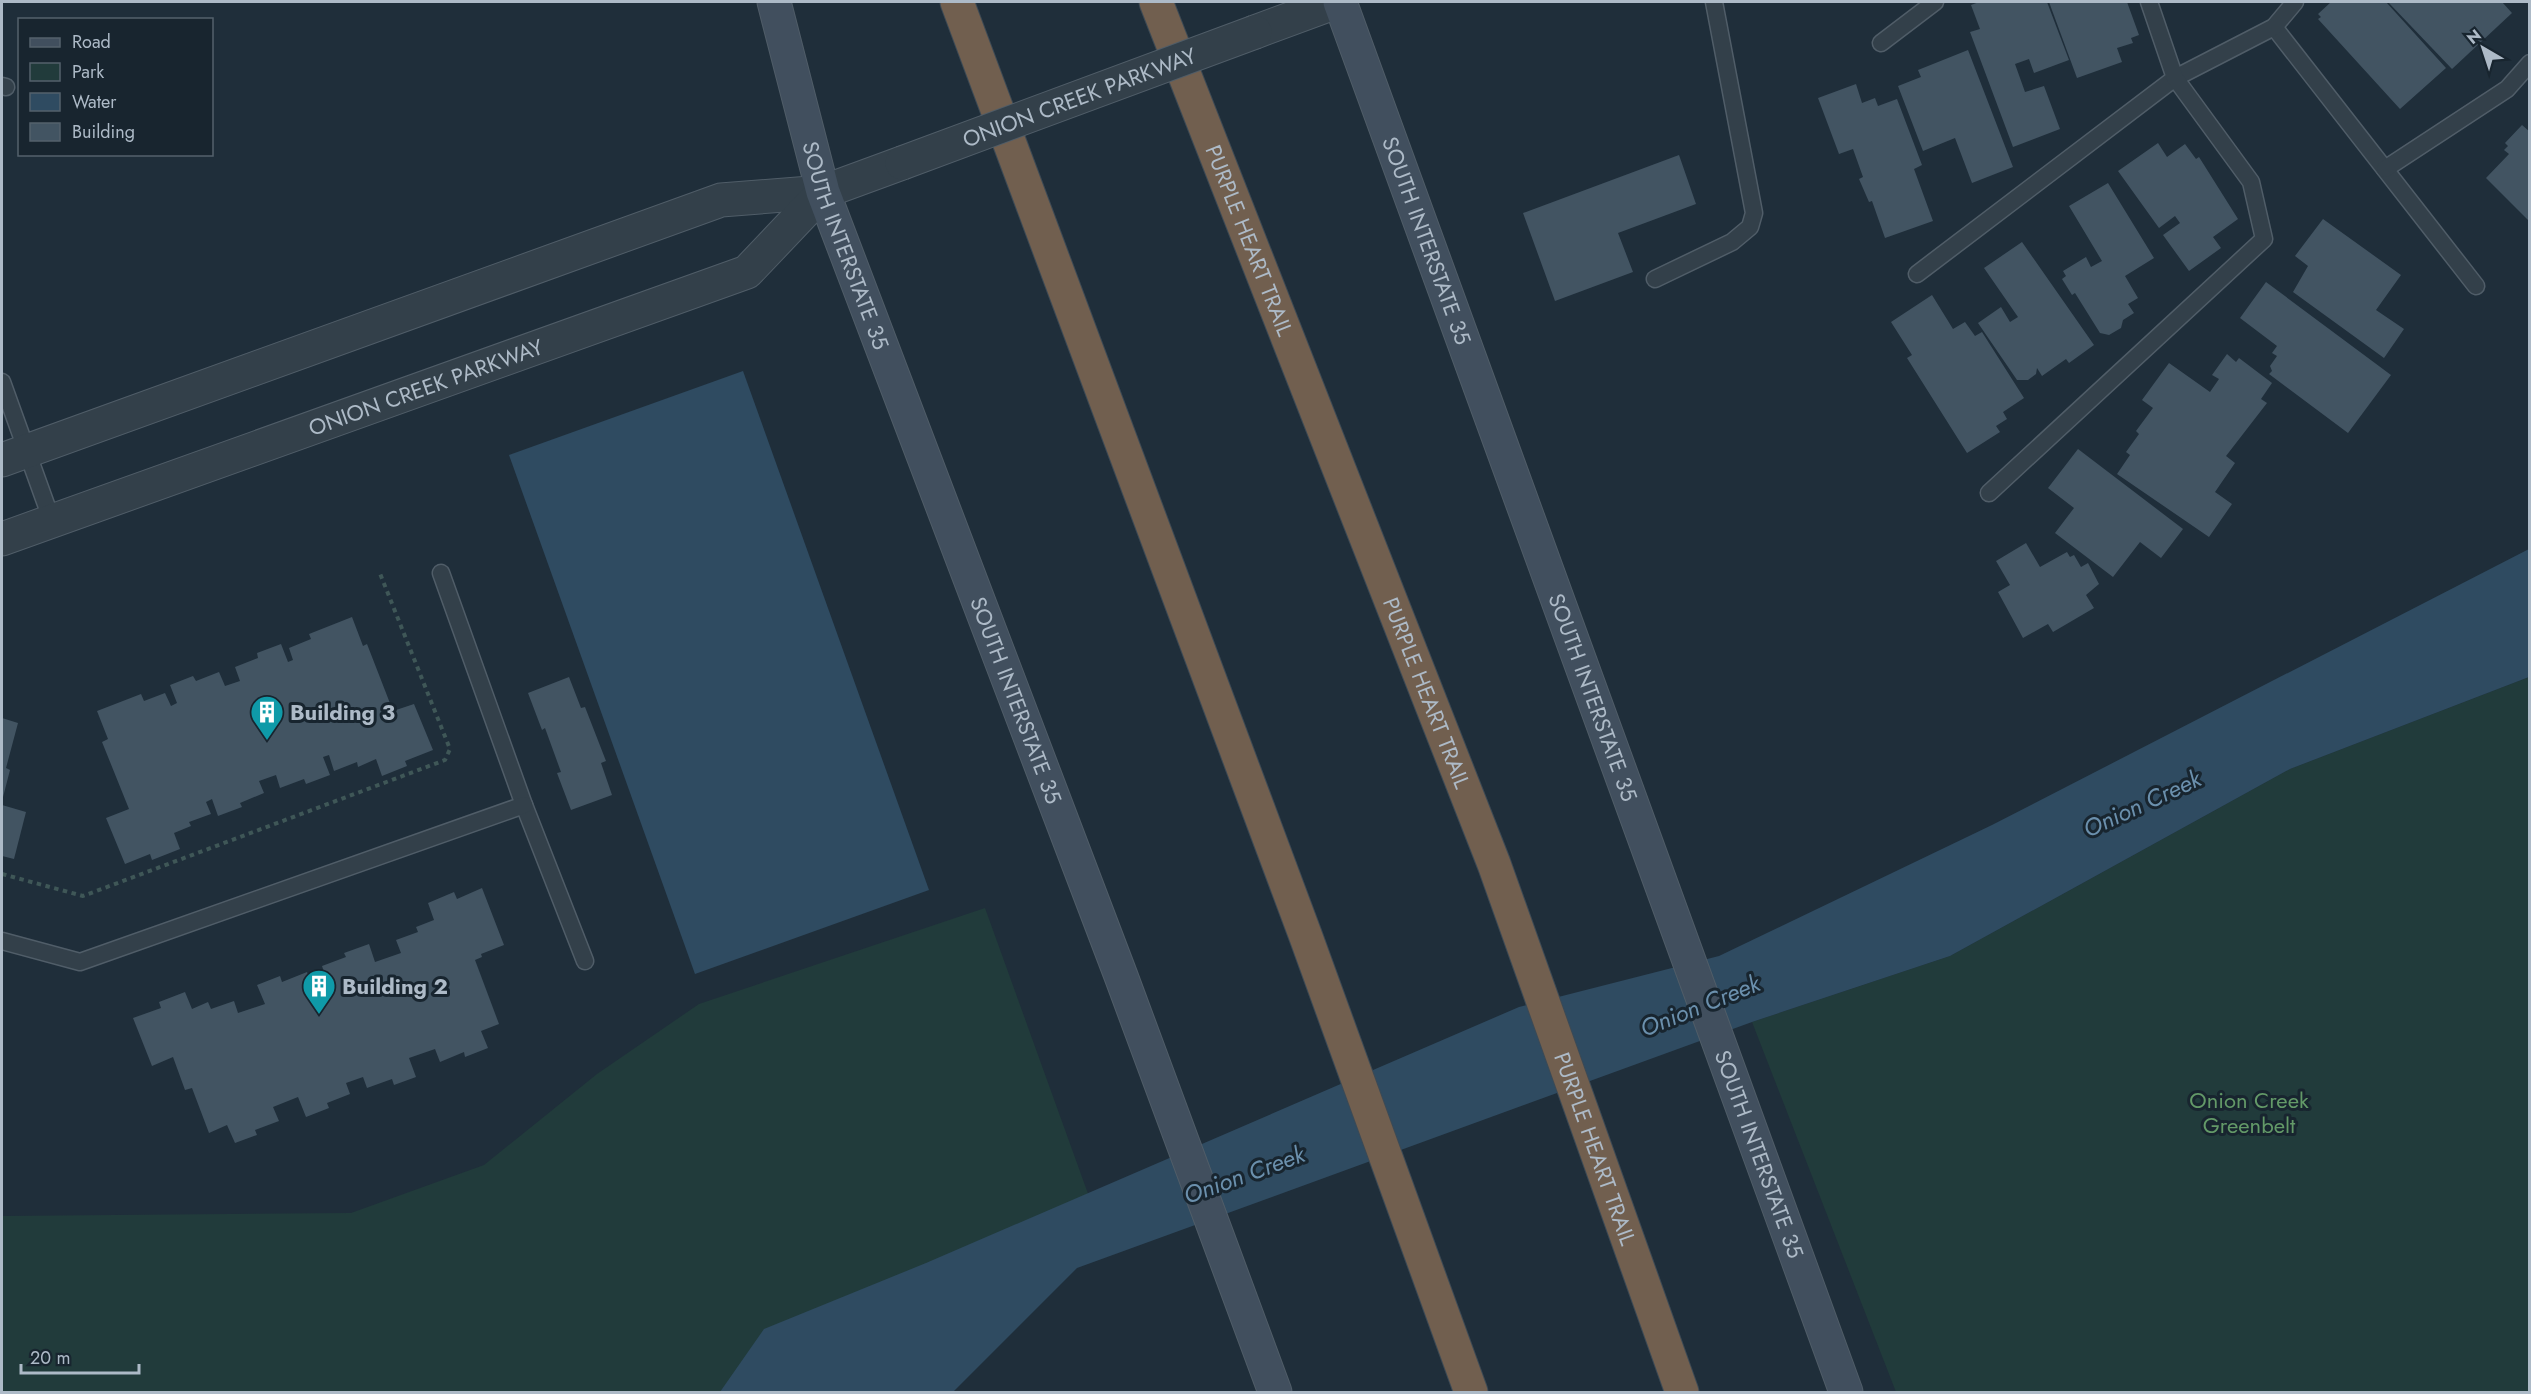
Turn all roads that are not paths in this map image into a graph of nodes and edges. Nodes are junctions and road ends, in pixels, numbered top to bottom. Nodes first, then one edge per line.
1 (774, 2) edge
2 (957, 2) edge
3 (1156, 2) edge
4 (1338, 2) edge
5 (1714, 2) edge
6 (1935, 2) edge
7 (2150, 2) edge
8 (2295, 2) edge
9 (2274, 27) junction
10 (1881, 43) dead end
11 (2529, 63) edge
12 (2175, 78) junction
13 (2385, 169) junction
14 (823, 192) junction
15 (1917, 274) dead end
16 (1655, 279) dead end
17 (2475, 286) dead end
18 (2, 382) edge
19 (14, 456) edge
20 (1989, 494) dead end
21 (52, 521) junction
22 (2, 540) edge
23 (441, 573) dead end
24 (524, 805) junction
25 (2, 940) edge
26 (585, 961) dead end
27 (1275, 1392) edge
28 (1471, 1392) edge
29 (1682, 1392) edge
30 (1846, 1392) edge

1 - 14 main road, SOUTH INTERSTATE 35
2 - 28 highway
3 - 29 highway, PURPLE HEART TRAIL
4 - 14 street, ONION CREEK PARKWAY, bridge
4 - 30 main road, SOUTH INTERSTATE 35
5 - 16 lane
6 - 10 lane
7 - 12 lane
8 - 9 lane
9 - 12 lane
9 - 13 lane
11 - 13 lane
12 - 15 lane
12 - 20 lane
13 - 17 lane
14 - 19 street, ONION CREEK PARKWAY
14 - 21 street, ONION CREEK PARKWAY
14 - 27 main road, SOUTH INTERSTATE 35
18 - 19 lane
19 - 21 lane
21 - 22 street, ONION CREEK PARKWAY
23 - 24 lane
24 - 25 lane
24 - 26 lane

